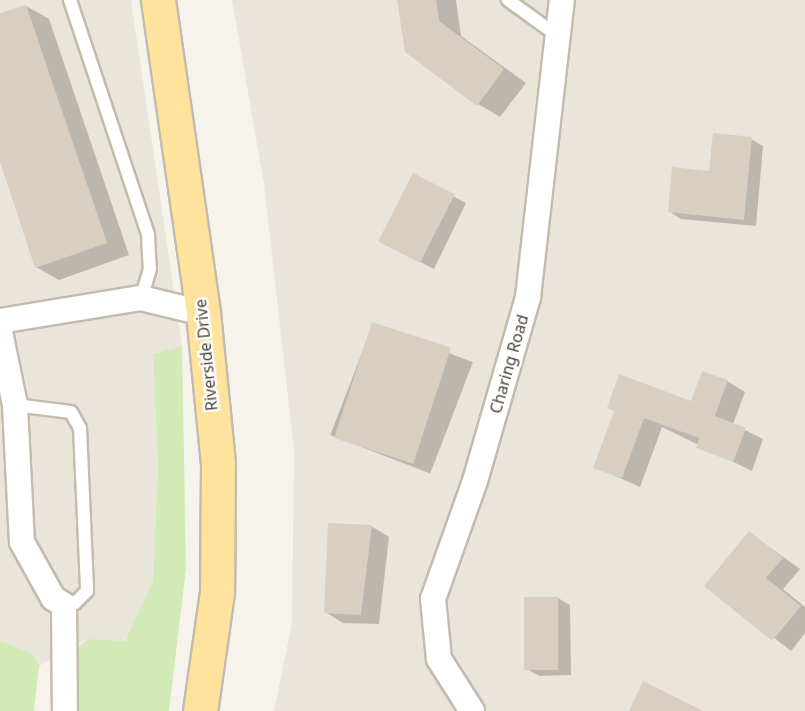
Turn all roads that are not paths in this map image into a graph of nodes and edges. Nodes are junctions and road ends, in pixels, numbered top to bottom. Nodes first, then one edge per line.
1 (70, 0) edge
2 (158, 0) edge
3 (508, 0) edge
4 (562, 0) edge
5 (558, 36) junction
6 (141, 297) junction
7 (203, 313) junction
8 (0, 321) edge
9 (0, 332) edge
10 (15, 405) junction
11 (64, 605) junction
12 (65, 711) edge
13 (201, 711) edge
14 (472, 711) edge

1 - 6 lane
2 - 7 main road, Riverside Drive
3 - 5 lane
4 - 5 street, Charing Road
5 - 14 street, Charing Road
6 - 7 street
6 - 8 street
7 - 13 main road, Riverside Drive
9 - 10 street
10 - 11 street
10 - 11 lane
11 - 12 street

